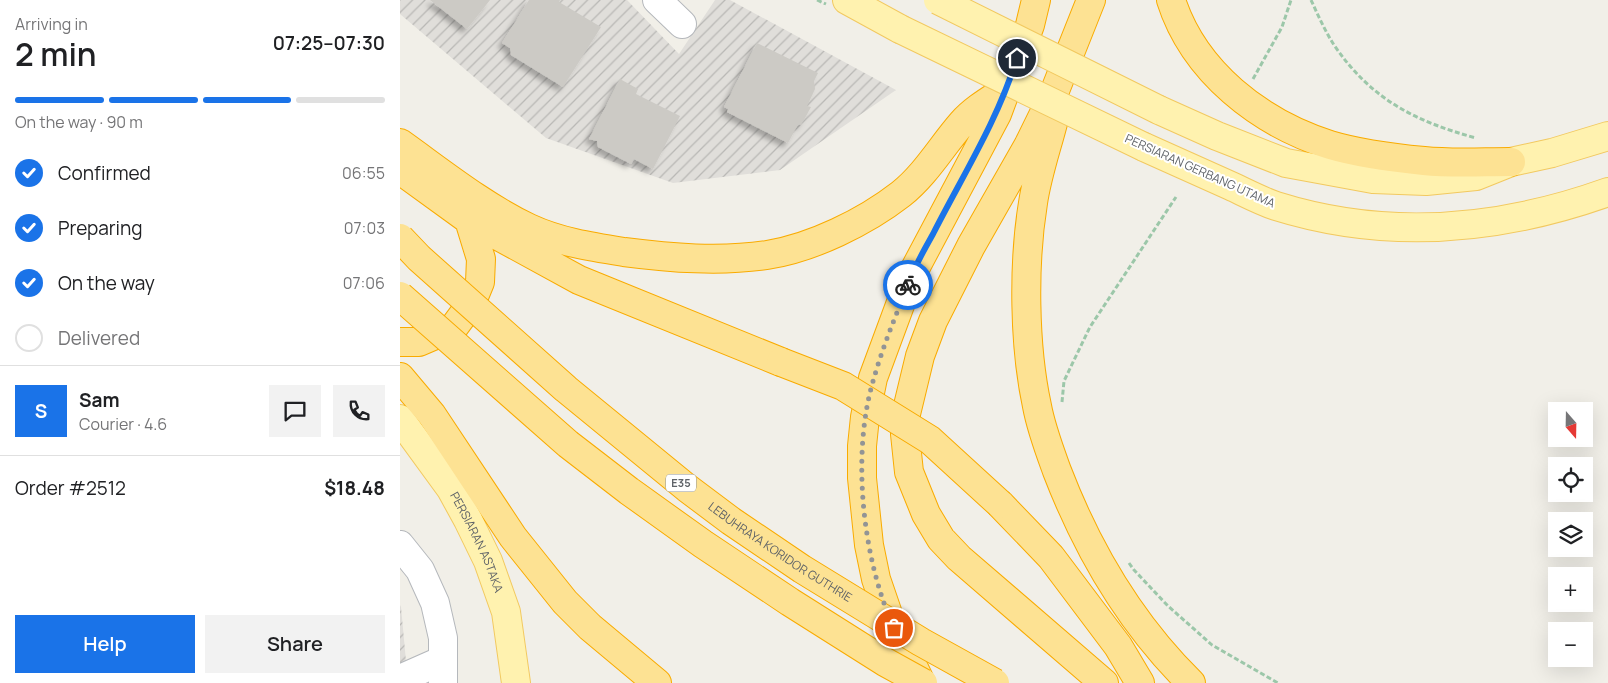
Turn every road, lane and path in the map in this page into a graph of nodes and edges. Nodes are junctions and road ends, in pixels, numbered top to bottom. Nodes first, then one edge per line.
1 (657, 0) edge
2 (847, 0) edge
3 (938, 0) edge
4 (1036, 0) edge
5 (1090, 0) edge
6 (1170, 0) edge
7 (1292, 0) edge
8 (1311, 0) edge
9 (682, 24) dead end
10 (1253, 79) dead end
11 (1007, 89) junction
12 (1054, 92) junction
13 (1608, 136) edge
14 (1477, 138) dead end
15 (400, 143) edge
16 (1511, 162) junction
17 (400, 170) edge
18 (1608, 192) edge
19 (1176, 197) dead end
20 (469, 220) junction
21 (400, 238) edge
22 (400, 296) edge
23 (400, 342) edge
24 (400, 377) edge
25 (1063, 409) dead end
26 (400, 418) edge
27 (400, 545) edge
28 (1124, 555) dead end
29 (443, 672) edge
30 (400, 679) edge
31 (516, 683) edge
32 (657, 683) edge
33 (922, 683) edge
34 (995, 683) edge
35 (1104, 683) edge
36 (1140, 683) edge
37 (1191, 683) edge
38 (1278, 683) edge

1 - 9 street
2 - 18 main road, PERSIARAN GERBANG UTAMA, bridge
3 - 16 main road, bridge
4 - 11 highway
5 - 12 highway
6 - 16 highway
7 - 10 path
8 - 14 path
11 - 15 highway
11 - 33 highway
12 - 35 highway
12 - 37 highway
13 - 16 main road
17 - 20 highway
19 - 25 path
20 - 23 highway
20 - 36 highway, bridge
21 - 34 highway, LEBUHRAYA KORIDOR GUTHRIE / E35, bridge
22 - 33 highway, bridge
24 - 32 highway
26 - 31 main road, PERSIARAN ASTAKA
27 - 29 street
28 - 38 path
29 - 30 street

